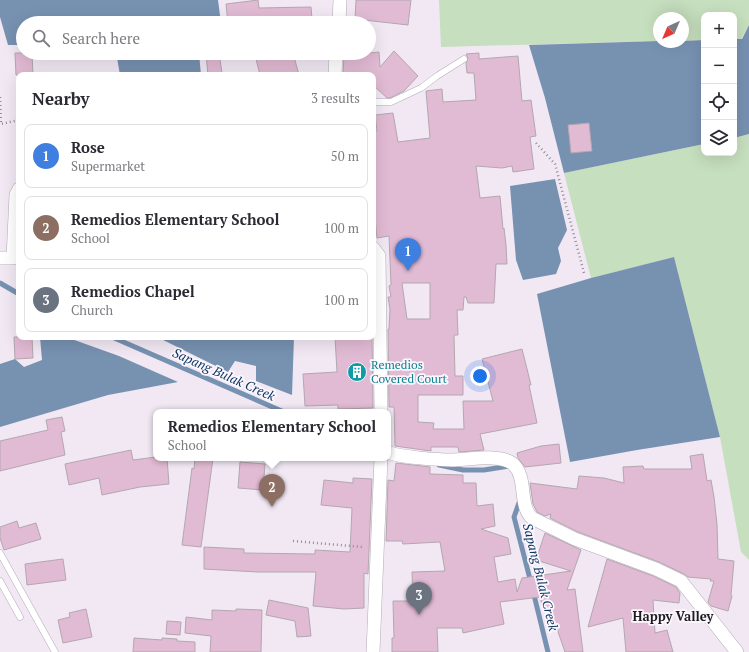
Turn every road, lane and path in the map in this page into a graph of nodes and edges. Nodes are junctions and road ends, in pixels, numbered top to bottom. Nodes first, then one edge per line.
1 (340, 0) edge
2 (339, 16) edge
3 (464, 59) dead end
4 (336, 60) edge
5 (335, 72) edge
6 (0, 97) edge
7 (376, 102) edge
8 (16, 121) edge
9 (536, 143) dead end
10 (16, 195) edge
11 (376, 252) edge
12 (0, 258) edge
13 (584, 273) dead end
14 (381, 409) edge
15 (391, 453) edge
16 (381, 461) edge
17 (293, 541) dead end
18 (377, 549) junction
19 (0, 553) edge
20 (0, 581) edge
21 (20, 617) dead end
22 (55, 652) edge
23 (373, 652) edge
24 (737, 652) edge

1 - 2 street
3 - 7 lane
4 - 5 street
6 - 8 path
9 - 13 path
10 - 12 street
11 - 14 street
15 - 24 street
16 - 18 street
17 - 18 path
18 - 23 street
19 - 22 lane
20 - 21 lane

